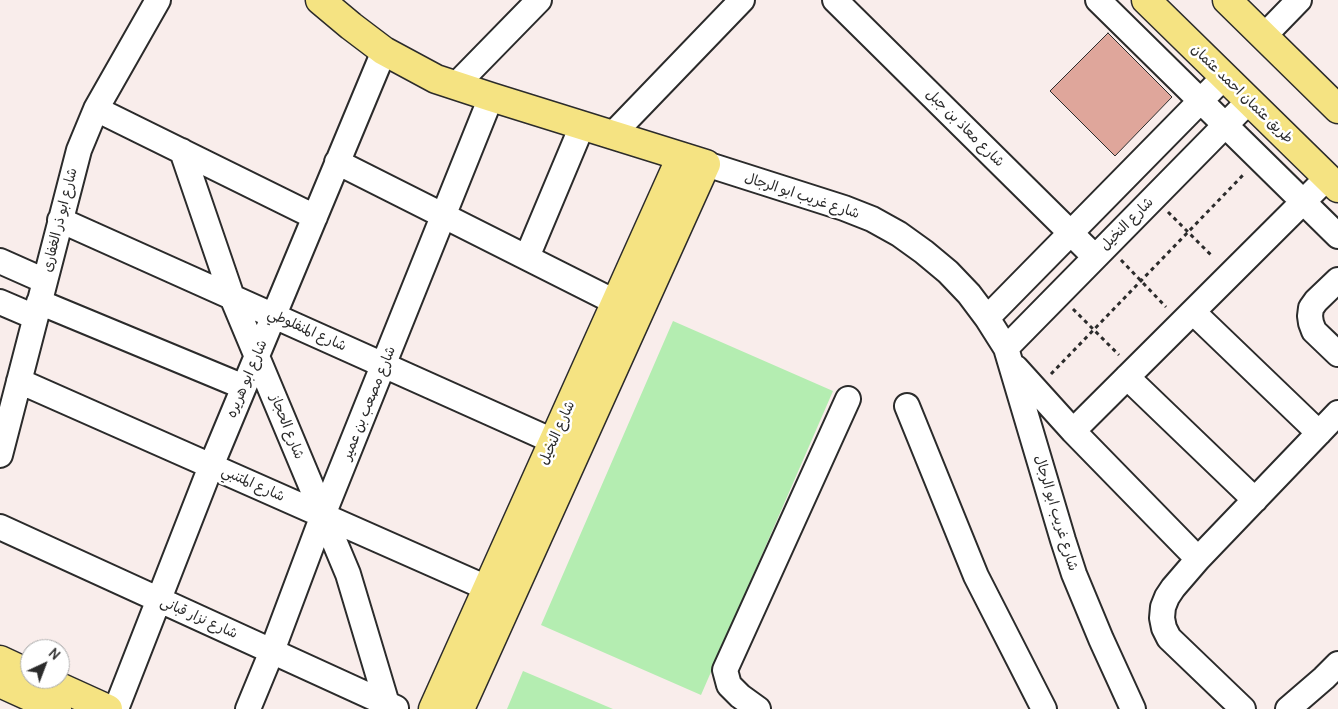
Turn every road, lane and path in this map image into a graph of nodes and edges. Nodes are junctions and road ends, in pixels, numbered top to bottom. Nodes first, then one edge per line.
1 (158, 0) edge
2 (320, 0) edge
3 (539, 0) edge
4 (742, 0) edge
5 (835, 0) edge
6 (1098, 0) edge
7 (1146, 0) edge
8 (1226, 0) edge
9 (1299, 0) edge
10 (1264, 36) junction
11 (384, 51) junction
12 (1224, 76) junction
13 (455, 86) junction
14 (491, 98) junction
15 (1200, 101) junction
16 (1249, 101) junction
17 (1337, 107) edge
18 (96, 109) junction
19 (1224, 125) junction
20 (582, 126) junction
21 (612, 135) junction
22 (182, 151) junction
23 (1259, 159) junction
24 (693, 160) junction
25 (337, 162) junction
26 (1333, 183) edge
27 (1303, 202) junction
28 (1168, 212) dead end
29 (315, 216) junction
30 (444, 216) junction
31 (60, 220) junction
32 (1188, 232) junction
33 (1071, 233) junction
34 (1338, 236) edge
35 (1212, 256) dead end
36 (1095, 257) junction
37 (527, 258) junction
38 (1121, 259) dead end
39 (0, 261) edge
40 (1141, 280) junction
41 (1338, 280) edge
42 (232, 297) junction
43 (40, 300) junction
44 (0, 302) edge
45 (615, 302) junction
46 (1166, 307) dead end
47 (1073, 308) dead end
48 (1193, 312) junction
49 (274, 315) junction
50 (988, 318) junction
51 (1094, 329) junction
52 (257, 354) junction
53 (1338, 354) edge
54 (1120, 355) dead end
55 (1008, 356) junction
56 (384, 365) junction
57 (1127, 377) junction
58 (19, 381) junction
59 (244, 387) junction
60 (1035, 391) junction
61 (848, 399) dead end
62 (907, 406) dead end
63 (1338, 413) edge
64 (1073, 431) junction
65 (1319, 433) junction
66 (553, 441) junction
67 (1, 447) edge
68 (211, 466) junction
69 (1255, 500) junction
70 (323, 515) junction
71 (0, 527) edge
72 (1198, 559) junction
73 (487, 588) junction
74 (159, 600) junction
75 (272, 651) junction
76 (0, 660) edge
77 (20, 669) edge
78 (1333, 678) edge
79 (0, 683) edge
80 (64, 689) edge
81 (393, 706) edge
82 (57, 709) edge
83 (108, 709) edge
84 (116, 709) edge
85 (248, 709) edge
86 (433, 709) edge
87 (460, 709) edge
88 (758, 709) edge
89 (1044, 709) edge
90 (1133, 709) edge
91 (1243, 709) edge
92 (1288, 709) edge

1 - 18 street, شارع ابو ذر الغفارى
2 - 11 main road, شارع غريب ابو الرجال
3 - 13 street
4 - 21 street
5 - 33 street, شارع معاذ بن جبل
6 - 15 street
7 - 12 main road, طريق عثمان احمد عثمان
8 - 10 main road
9 - 10 street
10 - 17 main road
11 - 13 main road, شارع غريب ابو الرجال
11 - 25 street, شارع ابو هريره
12 - 15 street
12 - 16 main road, طريق عثمان احمد عثمان
13 - 14 main road, شارع غريب ابو الرجال
14 - 20 main road, شارع غريب ابو الرجال
14 - 30 street, شارع مصعب بن عمير
15 - 19 street
15 - 33 street
16 - 19 street, شارع النخيل
16 - 26 main road, طريق عثمان احمد عثمان
18 - 22 street
18 - 31 street, شارع ابو ذر الغفارى
19 - 23 street
19 - 36 street, شارع النخيل
20 - 21 main road, شارع غريب ابو الرجال
20 - 37 street
21 - 24 main road, شارع غريب ابو الرجال
22 - 29 street
22 - 42 street, شارع الحجاز
23 - 27 street
23 - 32 path
24 - 45 main road, شارع النخيل
24 - 50 street, شارع غريب ابو الرجال
24 - 87 main road, شارع النخيل
25 - 29 street, شارع ابو هريره
25 - 30 street
26 - 27 street
27 - 34 street
27 - 48 street
28 - 32 path
29 - 49 street, شارع ابو هريره
30 - 37 street
30 - 56 street, شارع مصعب بن عمير
31 - 42 street, شارع المنفلوطي
31 - 43 street, شارع ابو ذر الغفارى
32 - 35 path
32 - 40 path
33 - 36 street, شارع معاذ بن جبل
33 - 50 street
36 - 55 street, شارع النخيل
37 - 45 street
38 - 40 path
39 - 43 street
40 - 46 path
40 - 51 path
41 - 53 street
42 - 49 street, شارع المنفلوطي
42 - 52 street, شارع الحجاز
43 - 44 street
43 - 58 street, شارع ابو ذر الغفارى
43 - 59 street
45 - 66 main road, شارع النخيل
47 - 51 path
48 - 57 street
48 - 65 street
49 - 52 street, شارع ابو هريره
49 - 56 street, شارع المنفلوطي
50 - 55 street, شارع غريب ابو الرجال
51 - 54 path
51 - 60 path
52 - 59 street, شارع ابو هريره
52 - 70 street, شارع الحجاز
55 - 60 street
55 - 90 street, شارع غريب ابو الرجال
56 - 66 street, شارع المنفلوطي
56 - 70 street, شارع مصعب بن عمير
57 - 64 street
57 - 69 street
58 - 67 street, شارع ابو ذر الغفارى
58 - 68 street, شارع المتنبي
59 - 68 street, شارع ابو هريره
60 - 64 street
61 - 88 street
62 - 89 street
63 - 65 street
64 - 72 street
65 - 69 street
66 - 73 main road, شارع النخيل
68 - 70 street, شارع المتنبي
68 - 74 street, شارع ابو هريره
69 - 72 street
70 - 73 street, شارع المتنبي
70 - 75 street, شارع مصعب بن عمير
70 - 81 street, شارع الحجاز
71 - 74 street, شارع نزار قبانى
72 - 91 street
73 - 86 main road, شارع النخيل
74 - 75 street, شارع نزار قبانى
74 - 84 street, شارع ابو هريره
75 - 81 street, شارع نزار قبانى
75 - 85 street, شارع مصعب بن عمير
76 - 77 main road
78 - 92 street
79 - 82 main road
80 - 83 main road

